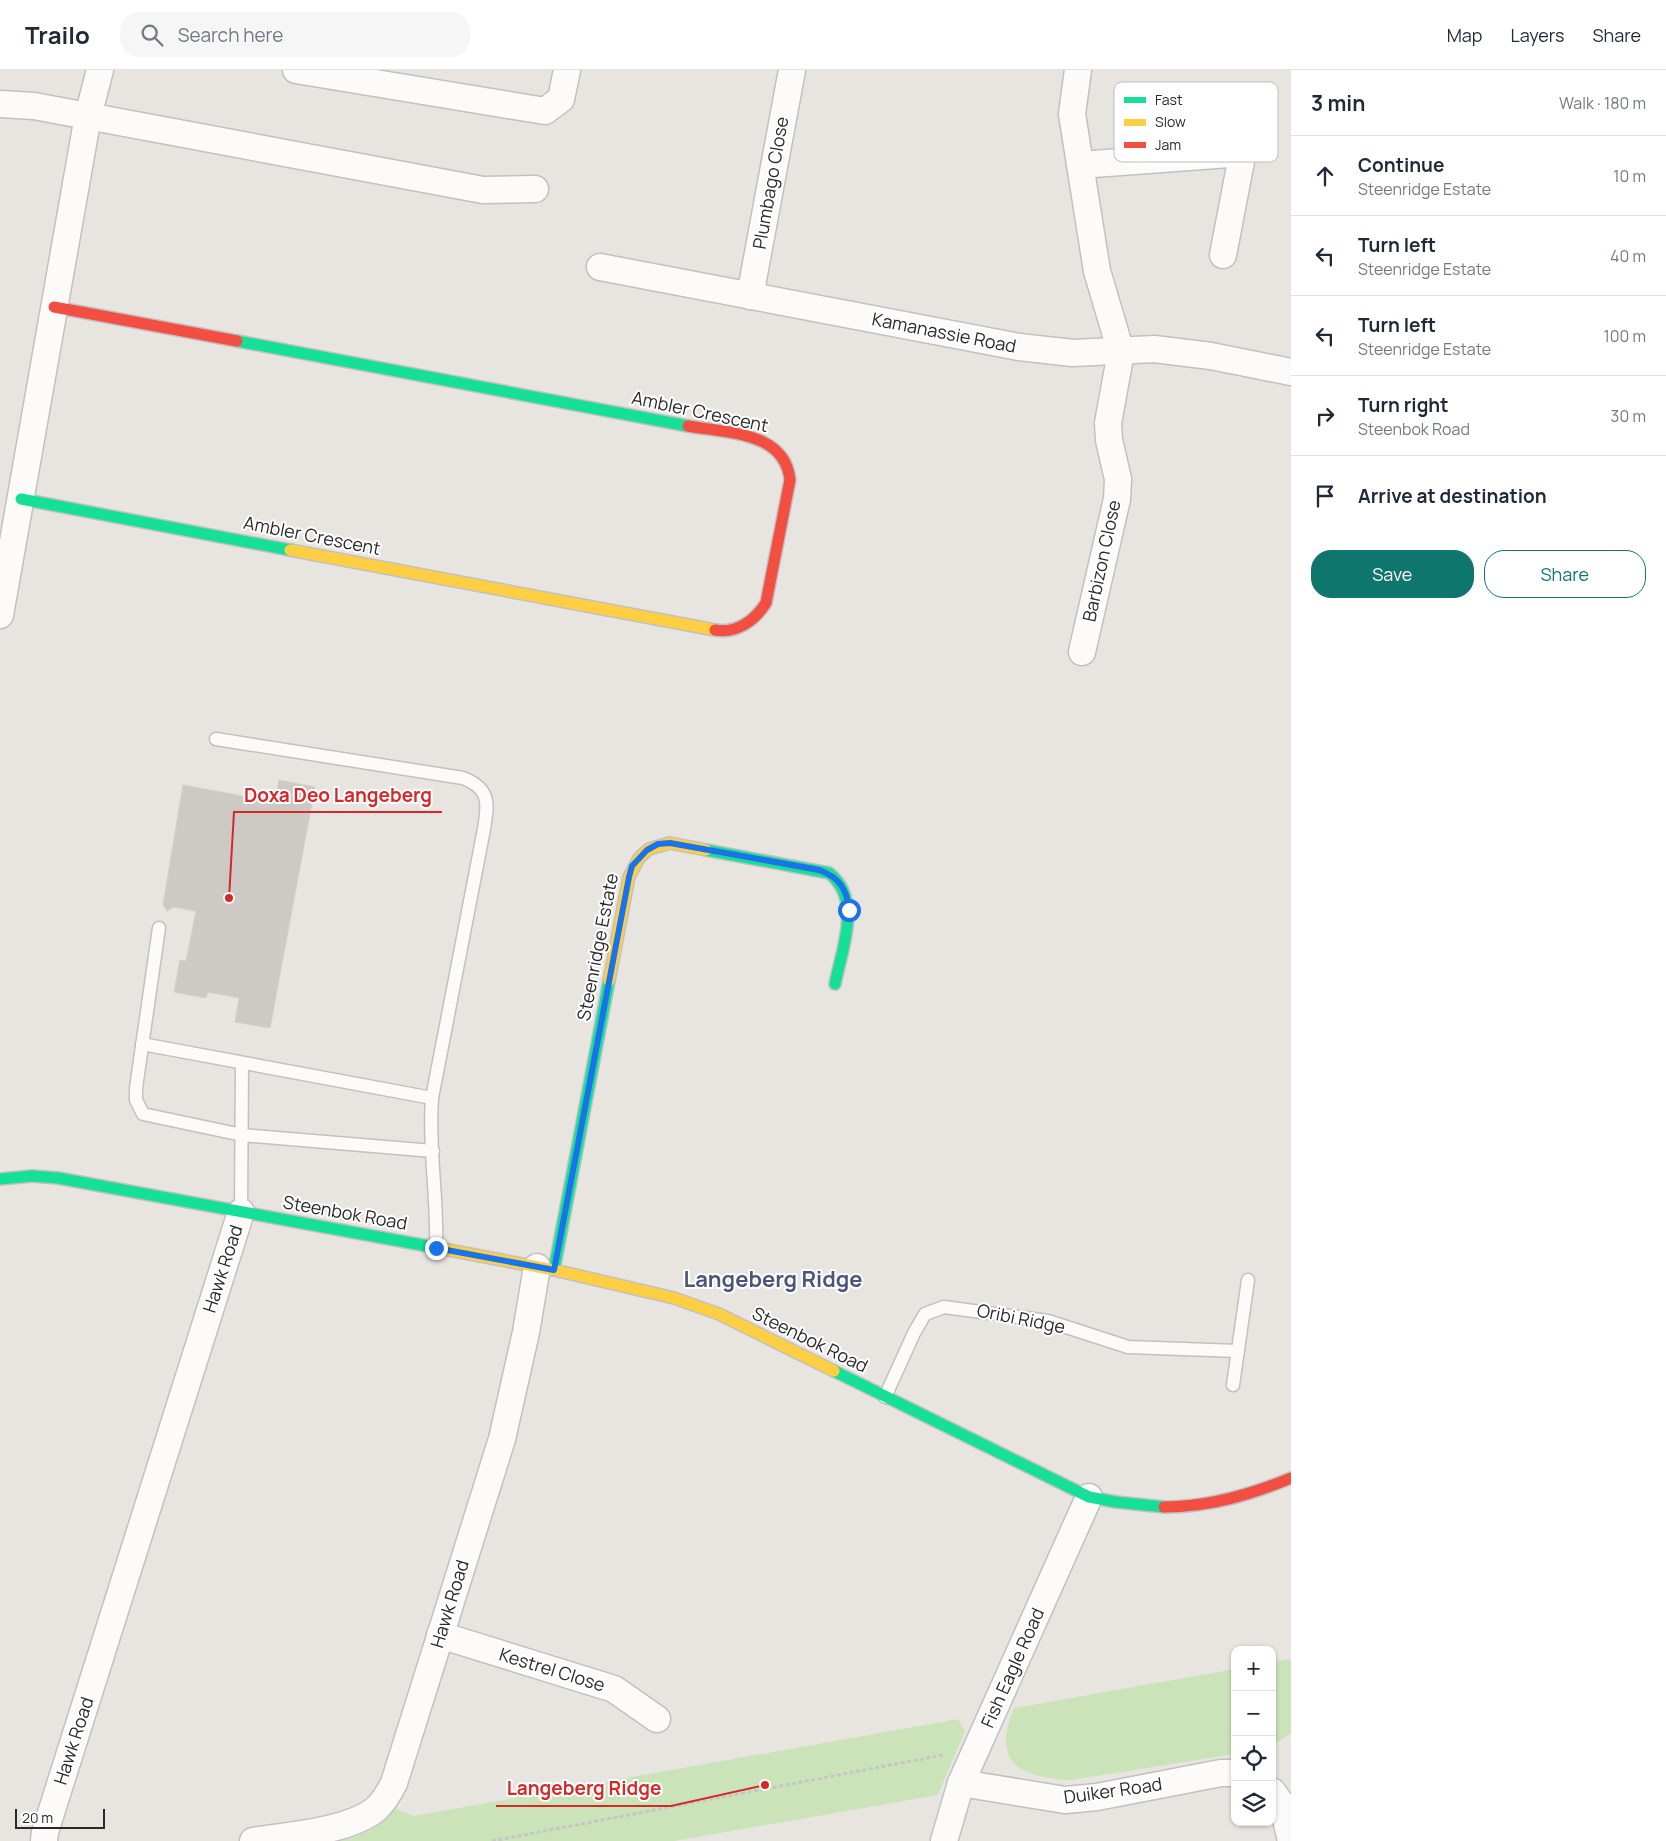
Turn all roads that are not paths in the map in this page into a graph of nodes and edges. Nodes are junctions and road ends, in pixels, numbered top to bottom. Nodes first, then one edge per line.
1 (100, 70) edge
2 (296, 70) edge
3 (567, 70) edge
4 (792, 70) edge
5 (1078, 70) edge
6 (0, 104) edge
7 (88, 116) junction
8 (1114, 160) edge
9 (1241, 162) edge
10 (1080, 165) junction
11 (535, 188) dead end
12 (1223, 255) dead end
13 (600, 267) dead end
14 (750, 296) junction
15 (54, 308) junction
16 (1121, 352) junction
17 (1291, 372) edge
18 (21, 498) junction
19 (0, 615) edge
20 (1082, 652) dead end
21 (216, 739) dead end
22 (159, 928) dead end
23 (835, 984) dead end
24 (142, 1044) junction
25 (242, 1064) junction
26 (432, 1098) junction
27 (242, 1135) junction
28 (433, 1151) junction
29 (0, 1179) edge
30 (241, 1212) junction
31 (436, 1248) junction
32 (546, 1268) junction
33 (1248, 1280) dead end
34 (1238, 1351) junction
35 (1234, 1384) dead end
36 (885, 1396) junction
37 (1291, 1478) edge
38 (1089, 1497) junction
39 (440, 1635) junction
40 (657, 1719) dead end
41 (1231, 1773) edge
42 (961, 1783) junction
43 (1276, 1796) edge
44 (44, 1841) edge
45 (253, 1841) edge
46 (944, 1841) edge
47 (1291, 1841) edge

1 - 7 street
2 - 3 street
4 - 14 street, Plumbago Close
5 - 10 street
6 - 7 street
7 - 11 street
7 - 15 street
8 - 10 street
9 - 12 street
10 - 16 street
13 - 14 street, Kamanassie Road
14 - 16 street, Kamanassie Road
15 - 18 street
15 - 18 street, Ambler Crescent
16 - 17 street, Kamanassie Road
16 - 20 street, Barbizon Close
18 - 19 street
21 - 26 lane
22 - 24 lane
23 - 32 street, Steenridge Estate
24 - 25 lane
24 - 27 lane
25 - 26 lane
25 - 27 lane
26 - 28 lane
27 - 28 lane
27 - 30 lane
28 - 31 lane
29 - 30 street, Steenbok Road
30 - 31 street, Steenbok Road
30 - 44 street, Hawk Road
31 - 32 street, Steenbok Road
32 - 36 street, Steenbok Road
32 - 39 street, Hawk Road
33 - 34 lane
34 - 35 lane
34 - 36 lane, Oribi Ridge
36 - 38 street, Steenbok Road
37 - 38 street, Steenbok Road
38 - 42 street, Fish Eagle Road
39 - 40 street, Kestrel Close
39 - 45 street, Hawk Road
41 - 42 street, Duiker Road
42 - 46 street, Fish Eagle Road
43 - 47 street

